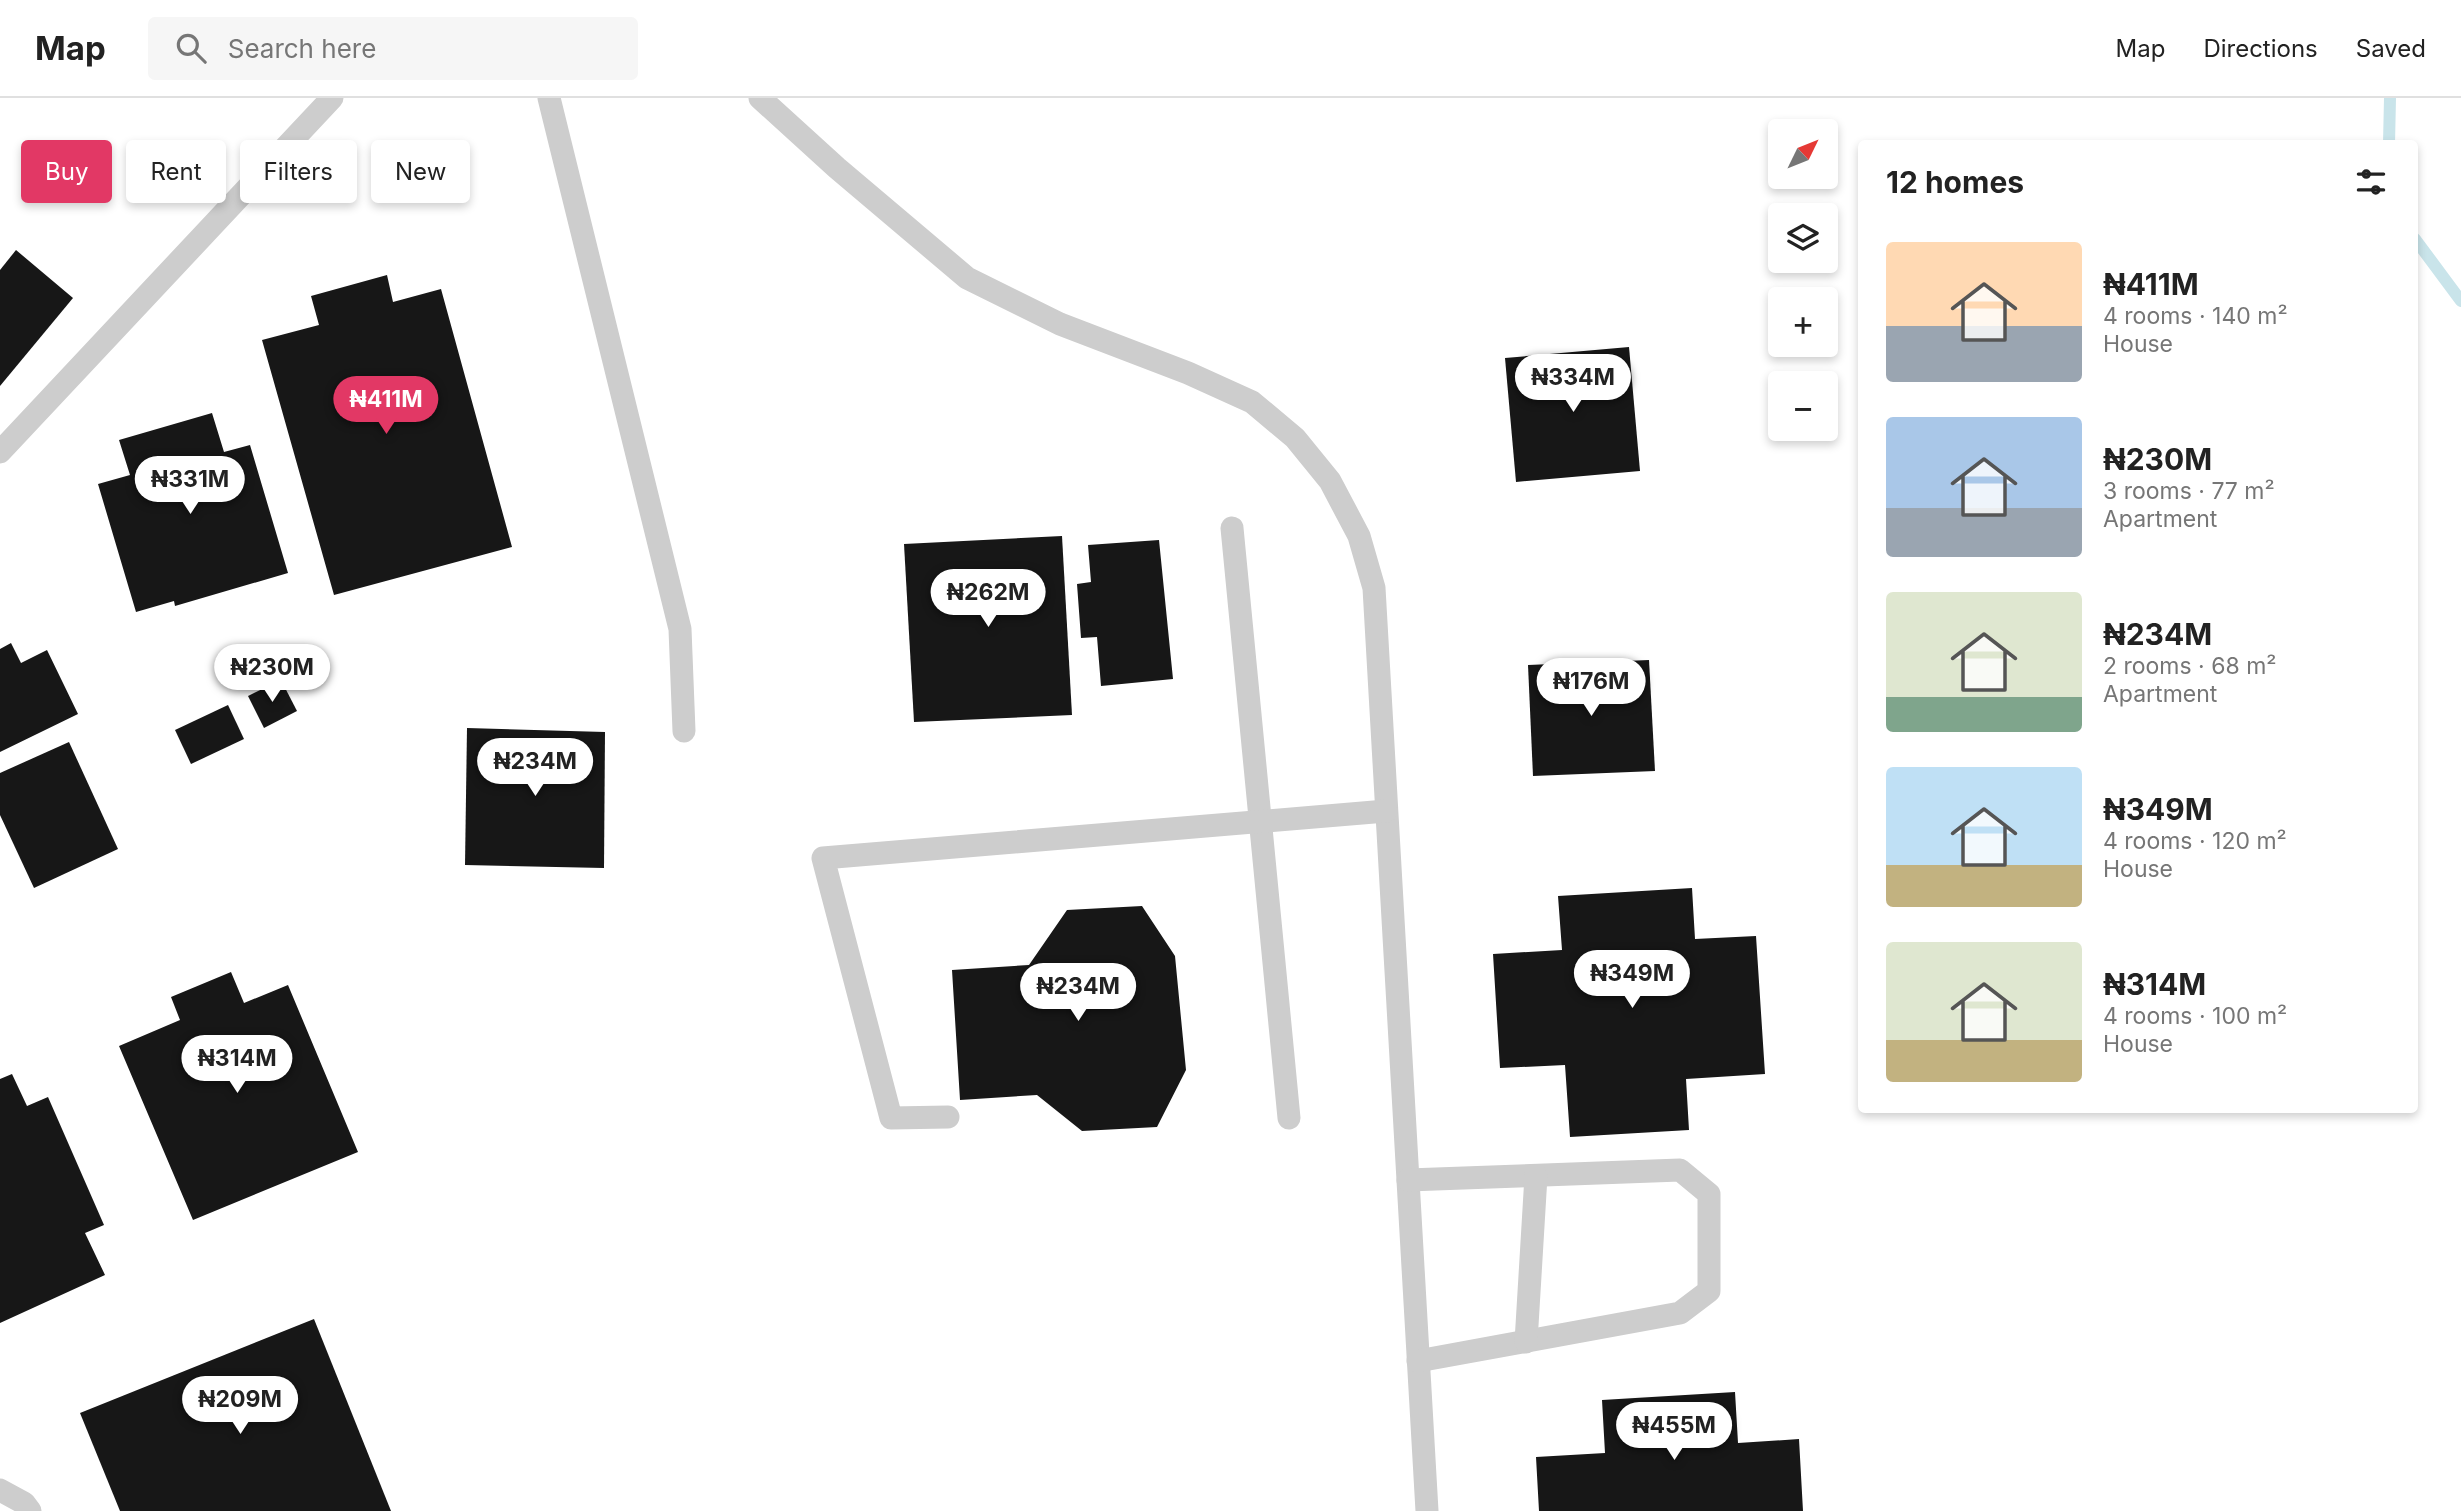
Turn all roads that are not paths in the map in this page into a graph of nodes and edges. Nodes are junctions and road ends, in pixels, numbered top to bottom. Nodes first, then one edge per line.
1 (332, 98) edge
2 (549, 98) edge
3 (760, 98) edge
4 (0, 452) edge
5 (1232, 528) dead end
6 (684, 731) dead end
7 (1386, 811) junction
8 (1260, 821) junction
9 (948, 1117) dead end
10 (1289, 1118) dead end
11 (1536, 1176) junction
12 (1408, 1180) junction
13 (1525, 1342) junction
14 (1418, 1361) junction
15 (0, 1490) edge
16 (30, 1511) edge
17 (1427, 1511) edge

1 - 4 lane
2 - 6 lane
3 - 7 lane
5 - 8 lane
7 - 8 lane
7 - 12 lane
8 - 9 lane
8 - 10 lane
11 - 12 lane
11 - 13 lane
11 - 13 lane
12 - 14 lane
13 - 14 lane
14 - 17 lane
15 - 16 lane

